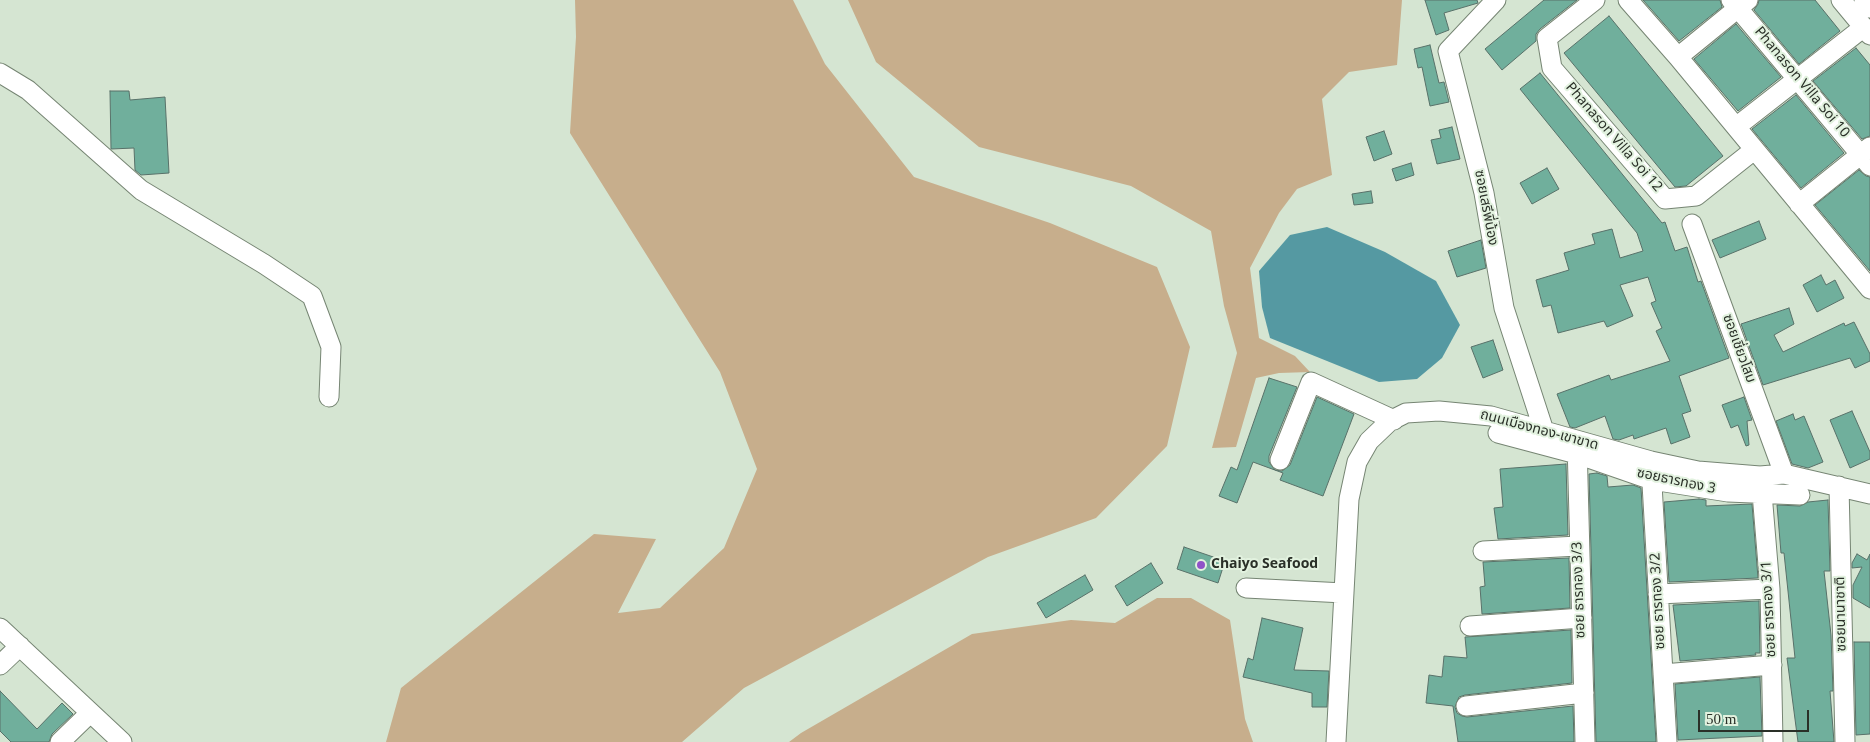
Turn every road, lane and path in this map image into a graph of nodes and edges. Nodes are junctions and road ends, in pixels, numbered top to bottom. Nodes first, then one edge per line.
1 (1496, 0) edge
2 (1595, 0) edge
3 (1628, 0) edge
4 (1841, 0) edge
5 (1864, 0) edge
6 (1739, 3) edge
7 (1870, 8) edge
8 (1867, 31) edge
9 (1678, 57) junction
10 (0, 73) edge
11 (1798, 79) junction
12 (1736, 127) junction
13 (1754, 150) junction
14 (1867, 156) edge
15 (1799, 204) junction
16 (1692, 224) dead end
17 (1868, 281) edge
18 (329, 397) dead end
19 (1394, 420) junction
20 (1544, 431) junction
21 (1498, 433) dead end
22 (1577, 446) junction
23 (1280, 460) dead end
24 (1651, 470) junction
25 (1784, 474) junction
26 (1761, 484) junction
27 (1839, 486) junction
28 (1870, 494) edge
29 (1800, 495) dead end
30 (1578, 546) junction
31 (1482, 551) dead end
32 (1246, 588) dead end
33 (1770, 588) junction
34 (1344, 594) junction
35 (1658, 594) junction
36 (1582, 618) junction
37 (1470, 626) dead end
38 (0, 628) edge
39 (20, 646) junction
40 (0, 665) edge
41 (1772, 665) junction
42 (1663, 674) junction
43 (1584, 693) junction
44 (1466, 706) dead end
45 (90, 713) junction
46 (60, 742) edge
47 (122, 742) edge
48 (1336, 742) edge
49 (1585, 742) edge
50 (1666, 742) edge
51 (1773, 742) edge
52 (1845, 742) edge

1 - 20 street, ซอยเสรีพี่น้อง
2 - 13 street, Phanason Villa Soi 12
3 - 9 street
4 - 8 street
5 - 7 street
6 - 9 street
6 - 11 street, Phanason Villa Soi 10
8 - 11 street
9 - 12 street
10 - 18 street
11 - 12 street
11 - 14 street, Phanason Villa Soi 10
12 - 13 street
13 - 15 street
14 - 15 street
15 - 17 street
16 - 25 street, ซอยเชี่ยวโสม
19 - 20 street, ถนนเมืองทอง-เขาขาด
19 - 23 street
19 - 34 street, ถนนเมืองทอง-เขาขาด
20 - 22 street, ถนนเมืองทอง-เขาขาด
21 - 22 street
22 - 24 street, ถนนเมืองทอง-เขาขาด
22 - 30 street, ซอย ธารทอง 3/3
24 - 26 street, ถนนเมืองทอง-เขาขาด
24 - 35 street, ซอย ธารทอง 3/2
25 - 26 street, ถนนเมืองทอง-เขาขาด
25 - 27 street, ถนนเมืองทอง-เขาขาด
26 - 29 street
26 - 33 street, ซอย ธารทอง 3/1
27 - 28 street, ถนนเมืองทอง-เขาขาด
27 - 52 street, ซอยนานาชาติ
30 - 31 street
30 - 36 street, ซอย ธารทอง 3/3
32 - 34 street
33 - 35 street
33 - 41 street, ซอย ธารทอง 3/1
34 - 48 street, ถนนเมืองทอง-เขาขาด
35 - 42 street, ซอย ธารทอง 3/2
36 - 37 street
36 - 43 street, ซอย ธารทอง 3/3
38 - 39 street
39 - 40 street
39 - 45 street
41 - 42 street
41 - 51 street, ซอย ธารทอง 3/1
42 - 50 street, ซอย ธารทอง 3/2
43 - 44 street
43 - 49 street, ซอย ธารทอง 3/3
45 - 46 street
45 - 47 street

